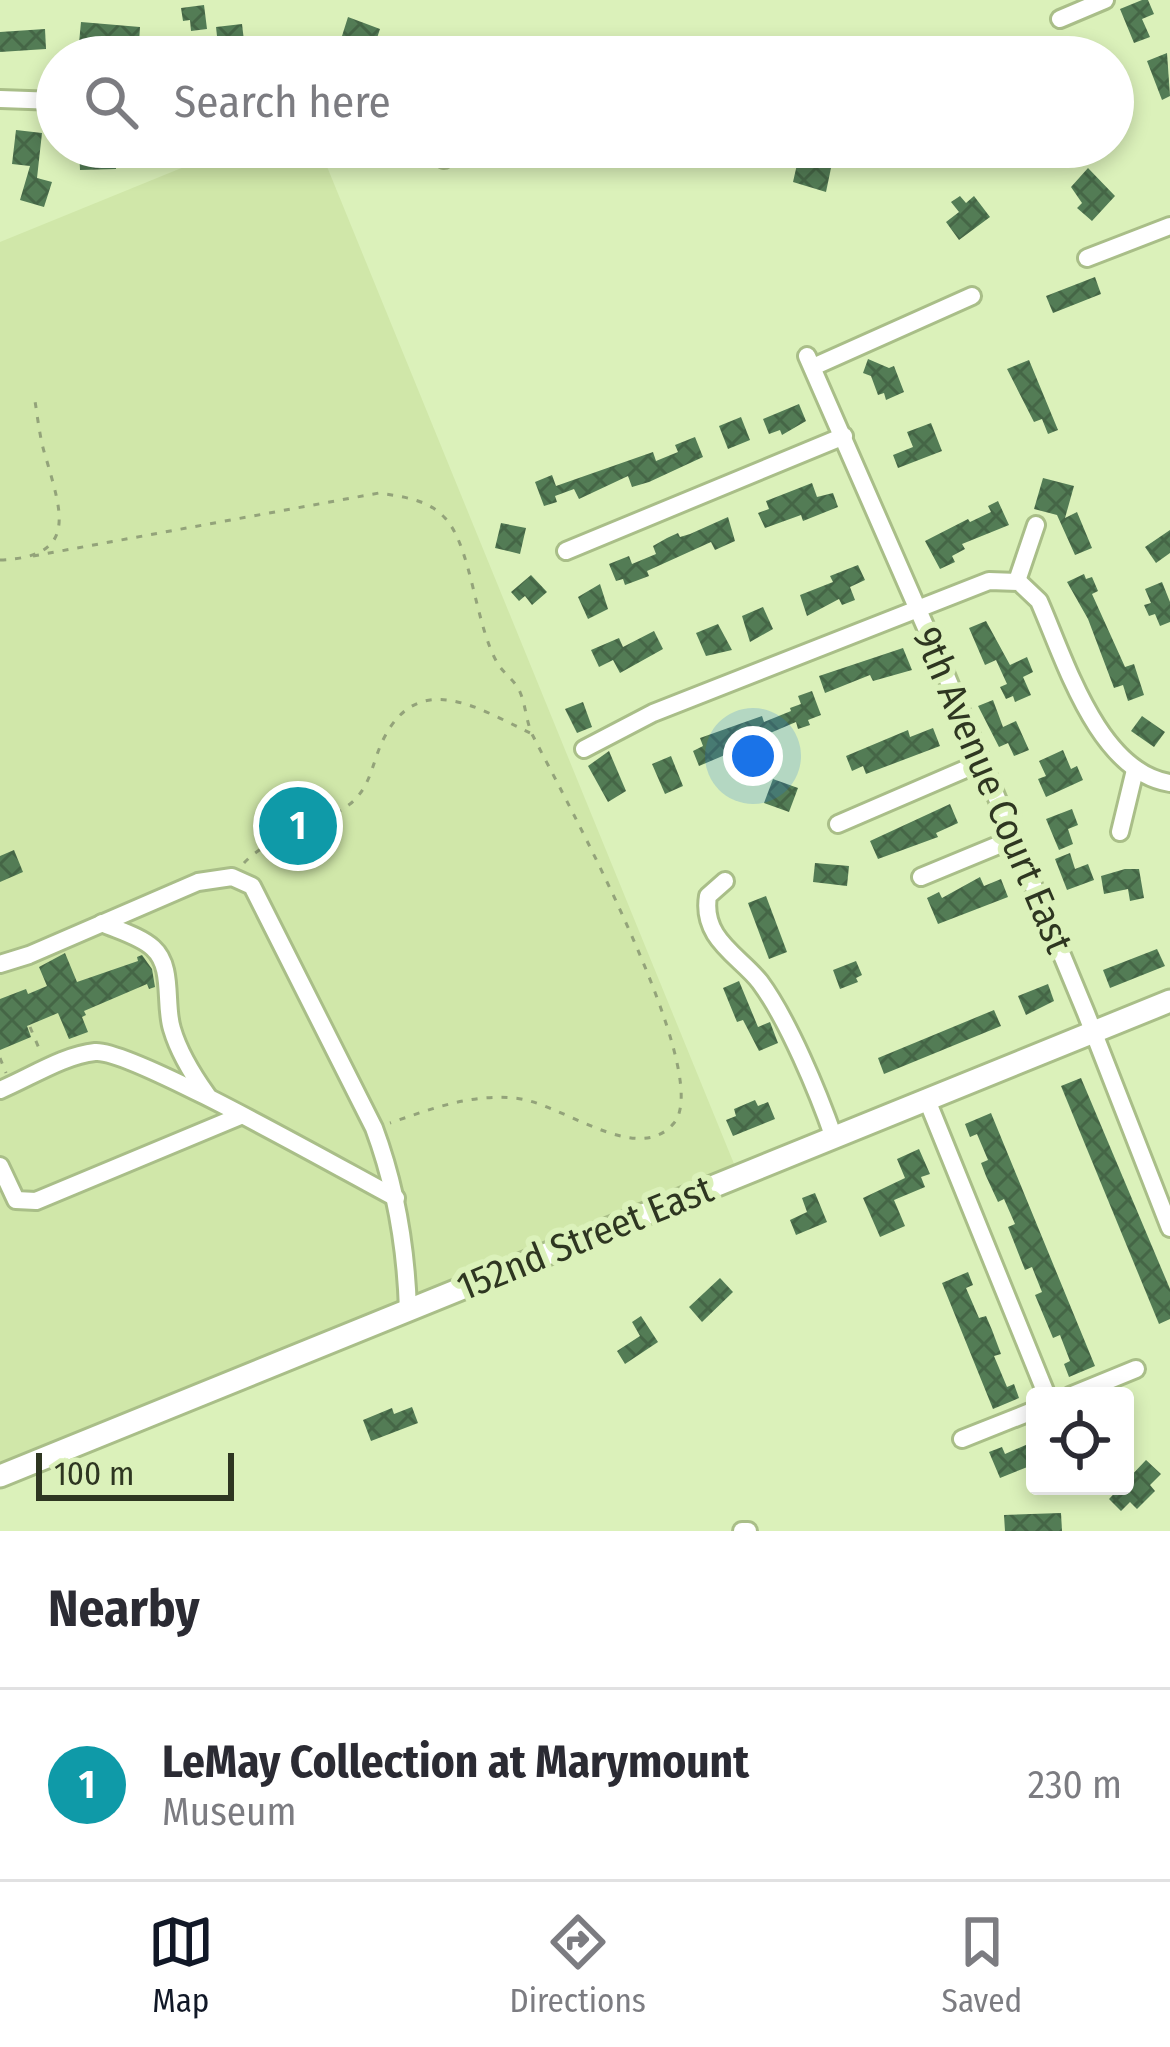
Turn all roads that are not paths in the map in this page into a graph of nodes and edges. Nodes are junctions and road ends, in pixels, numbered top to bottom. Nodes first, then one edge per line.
1 (1105, 0) edge
2 (1060, 19) dead end
3 (0, 99) edge
4 (36, 100) edge
5 (1170, 226) edge
6 (1087, 258) dead end
7 (972, 296) dead end
8 (844, 436) junction
9 (1036, 525) dead end
10 (566, 551) dead end
11 (1013, 580) junction
12 (917, 608) junction
13 (584, 749) dead end
14 (982, 762) junction
15 (1135, 770) junction
16 (1170, 783) edge
17 (838, 824) dead end
18 (1120, 832) dead end
19 (1013, 839) junction
20 (922, 877) dead end
21 (724, 881) dead end
22 (102, 923) junction
23 (0, 964) edge
24 (1170, 1001) edge
25 (1092, 1034) junction
26 (0, 1090) edge
27 (927, 1100) junction
28 (211, 1101) junction
29 (240, 1116) junction
30 (834, 1138) junction
31 (0, 1166) edge
32 (396, 1198) junction
33 (1170, 1228) edge
34 (407, 1310) junction
35 (1136, 1370) dead end
36 (1043, 1387) edge
37 (1093, 1387) edge
38 (1026, 1414) edge
39 (962, 1439) dead end
40 (0, 1476) edge

1 - 2 street
3 - 4 street
5 - 6 street
7 - 8 street, 9th Avenue Court East
8 - 10 street
8 - 12 street, 9th Avenue Court East
9 - 11 street
11 - 12 street
11 - 15 street
12 - 13 street
12 - 14 street, 9th Avenue Court East
14 - 17 street
14 - 19 street, 9th Avenue Court East
15 - 16 street
15 - 18 street
19 - 20 street
19 - 25 street, 9th Avenue Court East
21 - 30 street
22 - 23 street
22 - 28 street
22 - 32 street
24 - 25 main road, 152nd Street East
25 - 27 main road, 152nd Street East
25 - 33 street, 9th Avenue Court East
26 - 28 street
27 - 30 main road, 152nd Street East
27 - 36 street
28 - 29 street
29 - 31 street
29 - 32 street
30 - 34 main road, 152nd Street East
32 - 34 street
34 - 40 main road, 152nd Street East
35 - 37 street
38 - 39 street

